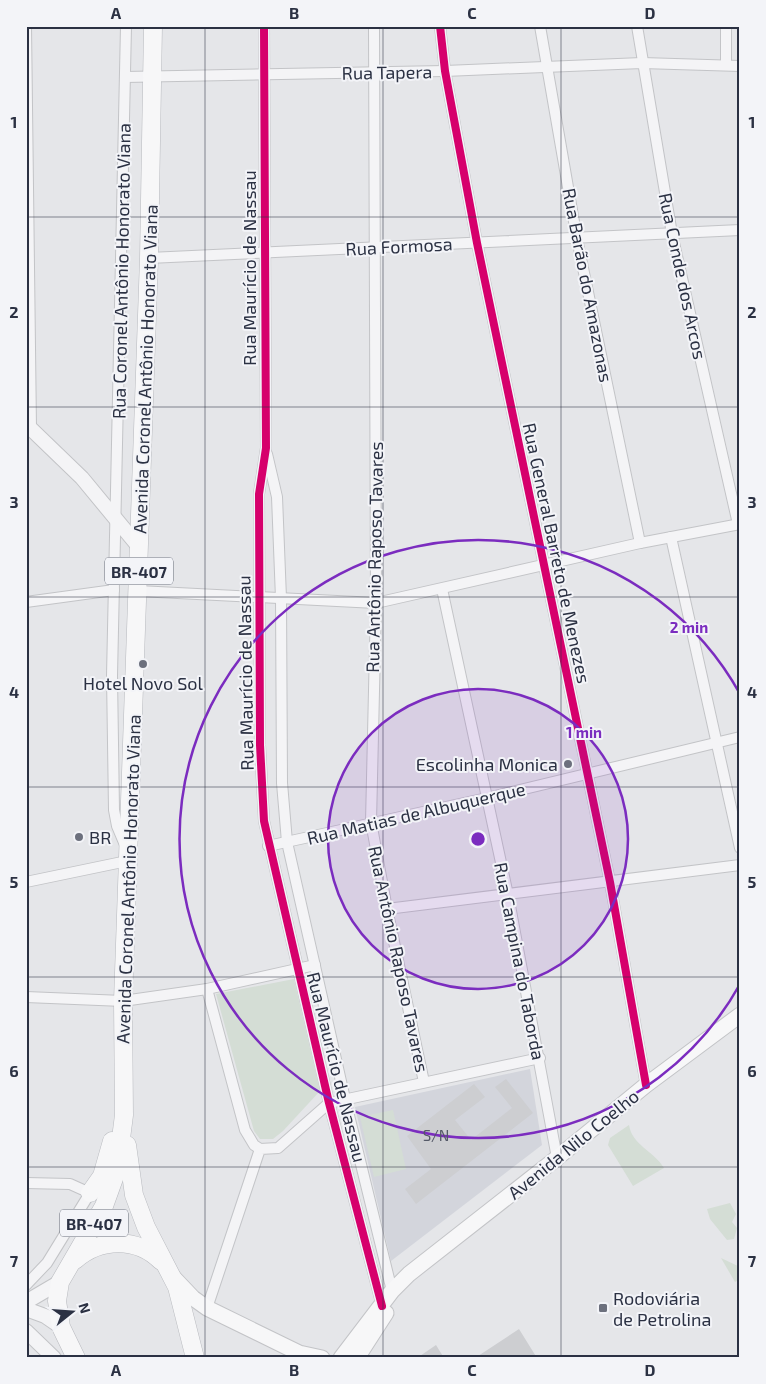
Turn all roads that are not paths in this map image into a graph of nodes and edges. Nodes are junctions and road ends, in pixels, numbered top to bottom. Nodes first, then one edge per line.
1 (26, 26) edge
2 (126, 26) edge
3 (154, 26) edge
4 (264, 26) edge
5 (374, 26) edge
6 (440, 26) edge
7 (540, 26) edge
8 (637, 26) edge
9 (726, 26) edge
10 (642, 63) junction
11 (726, 64) junction
12 (546, 66) junction
13 (740, 66) edge
14 (445, 71) junction
15 (374, 72) junction
16 (263, 75) junction
17 (125, 77) junction
18 (152, 78) junction
19 (740, 230) edge
20 (672, 234) junction
21 (577, 239) junction
22 (478, 243) junction
23 (376, 247) junction
24 (264, 254) junction
25 (149, 258) junction
26 (28, 426) edge
27 (266, 448) junction
28 (116, 516) junction
29 (739, 524) edge
30 (671, 537) junction
31 (640, 543) junction
32 (139, 547) junction
33 (543, 565) junction
34 (442, 589) junction
35 (114, 590) junction
36 (138, 591) junction
37 (258, 596) junction
38 (281, 598) junction
39 (26, 602) edge
40 (376, 602) junction
41 (112, 676) junction
42 (133, 686) junction
43 (740, 738) edge
44 (718, 742) junction
45 (588, 774) junction
46 (487, 798) junction
47 (371, 822) junction
48 (287, 842) junction
49 (268, 846) junction
50 (740, 848) edge
51 (128, 856) junction
52 (740, 865) edge
53 (26, 882) edge
54 (610, 882) junction
55 (508, 895) junction
56 (386, 909) junction
57 (315, 965) junction
58 (297, 969) junction
59 (207, 988) junction
60 (26, 997) edge
61 (123, 1001) junction
62 (740, 1016) edge
63 (540, 1058) junction
64 (424, 1082) junction
65 (646, 1085) junction
66 (122, 1089) junction
67 (345, 1099) junction
68 (329, 1103) junction
69 (124, 1115) junction
70 (260, 1149) junction
71 (558, 1158) junction
72 (26, 1183) edge
73 (90, 1193) junction
74 (70, 1264) junction
75 (167, 1267) junction
76 (409, 1274) junction
77 (60, 1282) junction
78 (26, 1285) edge
79 (392, 1291) junction
80 (26, 1302) edge
81 (382, 1306) junction
82 (207, 1308) junction
83 (26, 1309) edge
84 (61, 1327) junction
85 (26, 1331) edge
86 (349, 1355) edge
87 (54, 1358) edge
88 (76, 1358) edge
89 (81, 1358) edge
90 (195, 1358) edge
91 (322, 1358) edge

1 - 26 street
2 - 17 street, Rua Coronel Antônio Honorato Viana
3 - 18 highway, Avenida Coronel Antônio Honorato Viana / BR-407
4 - 16 street, Rua Maurício de Nassau
5 - 15 street, Rua Antônio Raposo Tavares
6 - 14 street, Rua General Barreto de Menezes
7 - 12 street, Rua Barão do Amazonas
8 - 10 street, Rua Conde dos Arcos
9 - 11 street
10 - 11 street, Rua Tapera
10 - 12 street, Rua Tapera
10 - 20 street, Rua Conde dos Arcos
11 - 13 street, Rua Tapera
12 - 14 street, Rua Tapera
12 - 21 street, Rua Barão do Amazonas
14 - 15 street, Rua Tapera
14 - 22 street, Rua General Barreto de Menezes
15 - 16 street, Rua Tapera
15 - 23 street, Rua Antônio Raposo Tavares
16 - 18 street, Rua Tapera
16 - 24 street, Rua Maurício de Nassau
17 - 18 street, Rua Tapera
17 - 28 street, Rua Coronel Antônio Honorato Viana
18 - 25 highway, Avenida Coronel Antônio Honorato Viana / BR-407
19 - 20 street, Rua Formosa
20 - 21 street, Rua Formosa
20 - 29 street, Rua Conde dos Arcos
21 - 22 street, Rua Formosa
21 - 31 street, Rua Barão do Amazonas
22 - 23 street, Rua Formosa
22 - 33 street, Rua General Barreto de Menezes
23 - 24 street, Rua Formosa
23 - 40 street, Rua Antônio Raposo Tavares
24 - 25 street, Rua Formosa
24 - 27 street, Rua Maurício de Nassau
25 - 32 highway, Avenida Coronel Antônio Honorato Viana / BR-407
26 - 28 street
27 - 37 street, Rua Maurício de Nassau
27 - 38 street, Rua Maurício de Nassau
28 - 32 street
28 - 35 street, Rua Coronel Antônio Honorato Viana
29 - 30 street
30 - 31 street
30 - 44 street
31 - 33 street
32 - 36 highway, Avenida Coronel Antônio Honorato Viana / BR-407
33 - 34 street
33 - 45 street, Rua General Barreto de Menezes
34 - 40 street
34 - 46 street, Rua Campina do Taborda
35 - 39 street
35 - 41 street
36 - 37 street
36 - 42 highway, Avenida Coronel Antônio Honorato Viana / BR-407
37 - 38 street
37 - 49 street, Rua Maurício de Nassau
38 - 40 street
38 - 48 street, Rua Maurício de Nassau
40 - 47 street, Rua Antônio Raposo Tavares
41 - 42 street
41 - 51 street
42 - 51 highway, Avenida Coronel Antônio Honorato Viana / BR-407
43 - 44 street, Rua Matias de Albuquerque
44 - 45 street, Rua Matias de Albuquerque
44 - 50 street
45 - 46 street, Rua Matias de Albuquerque
45 - 54 street, Rua General Barreto de Menezes
46 - 47 street, Rua Matias de Albuquerque
46 - 55 street, Rua Campina do Taborda
47 - 48 street, Rua Matias de Albuquerque
47 - 56 street, Rua Antônio Raposo Tavares
48 - 49 street, Rua Matias de Albuquerque
48 - 57 street, Rua Maurício de Nassau
49 - 58 street, Rua Maurício de Nassau
51 - 53 street
51 - 61 highway, Avenida Coronel Antônio Honorato Viana / BR-407
52 - 54 street
54 - 55 street
54 - 65 street, Rua General Barreto de Menezes
55 - 56 street
55 - 63 street, Rua Campina do Taborda
56 - 64 street, Rua Antônio Raposo Tavares
57 - 58 street
57 - 67 street, Rua Maurício de Nassau
58 - 59 street
58 - 68 street, Rua Maurício de Nassau
59 - 61 street
59 - 70 street
60 - 61 street
61 - 66 highway, Avenida Coronel Antônio Honorato Viana / BR-407
62 - 65 main road, Avenida Nilo Coelho
63 - 64 street
63 - 71 street, Rua Campina do Taborda
64 - 67 street
65 - 71 main road, Avenida Nilo Coelho
66 - 69 highway, Avenida Coronel Antônio Honorato Viana / BR-407
66 - 73 highway
67 - 68 street
67 - 79 street, Rua Maurício de Nassau
68 - 70 street
68 - 81 street, Rua Maurício de Nassau
69 - 74 highway, Avenida Coronel Antônio Honorato Viana / BR-407
69 - 75 highway, BR-407
70 - 82 street
71 - 76 main road, Avenida Nilo Coelho
72 - 73 street
73 - 78 street
74 - 75 highway
74 - 77 highway, Avenida Coronel Antônio Honorato Viana / BR-407
75 - 82 main road
75 - 90 highway, BR-407
76 - 79 main road, Avenida Nilo Coelho
76 - 86 main road, Avenida Nilo Coelho
77 - 80 street
77 - 84 highway, Avenida Coronel Antônio Honorato Viana / BR-407
79 - 81 main road, Avenida Nilo Coelho
81 - 86 main road, Avenida Nilo Coelho
82 - 91 main road
83 - 84 street
84 - 88 highway, Avenida Coronel Antônio Honorato Viana / BR-407
84 - 89 highway, Avenida Coronel Antônio Honorato Viana / BR-407
85 - 87 street
86 - 91 main road

